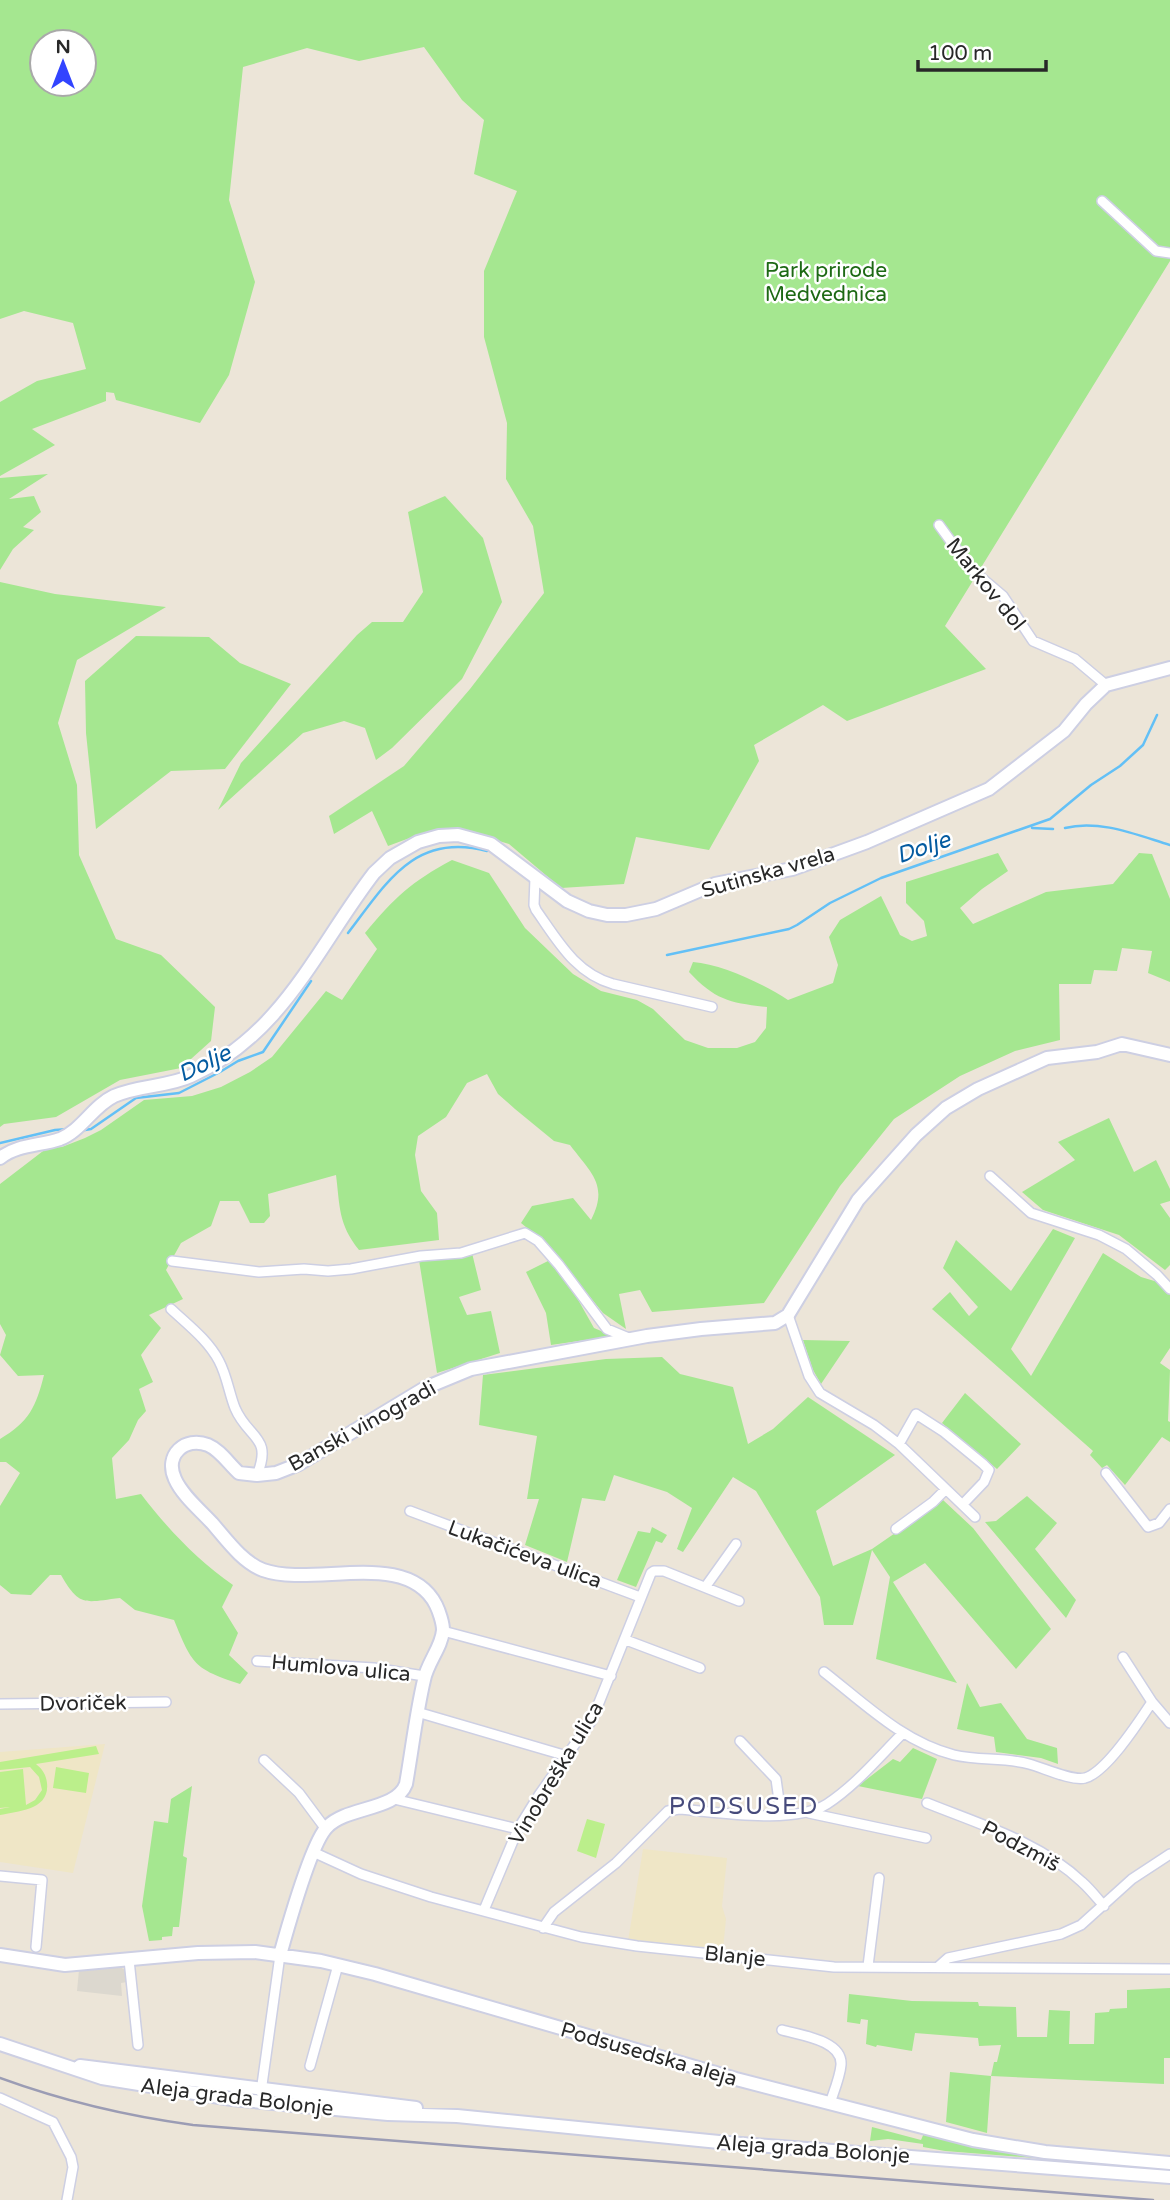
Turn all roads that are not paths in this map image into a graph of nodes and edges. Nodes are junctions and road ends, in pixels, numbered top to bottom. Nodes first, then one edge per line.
1 (1102, 201) dead end
2 (1170, 253) edge
3 (939, 525) dead end
4 (1170, 668) edge
5 (1106, 685) junction
6 (536, 878) junction
7 (712, 1007) dead end
8 (1170, 1055) edge
9 (0, 1158) edge
10 (990, 1176) dead end
11 (172, 1261) dead end
12 (1170, 1289) edge
13 (171, 1310) dead end
14 (788, 1315) junction
15 (631, 1339) junction
16 (900, 1444) junction
17 (1106, 1473) dead end
18 (257, 1475) junction
19 (946, 1489) junction
20 (963, 1504) junction
21 (1170, 1509) edge
22 (410, 1511) dead end
23 (975, 1517) dead end
24 (896, 1529) dead end
25 (736, 1544) dead end
26 (706, 1586) junction
27 (640, 1597) junction
28 (739, 1601) dead end
29 (443, 1631) junction
30 (626, 1640) junction
31 (1123, 1657) dead end
32 (257, 1661) dead end
33 (700, 1668) dead end
34 (824, 1672) dead end
35 (424, 1676) junction
36 (611, 1676) junction
37 (166, 1702) dead end
38 (1152, 1702) junction
39 (0, 1704) edge
40 (417, 1712) junction
41 (1168, 1717) edge
42 (902, 1734) junction
43 (740, 1741) dead end
44 (567, 1756) junction
45 (264, 1760) dead end
46 (394, 1799) junction
47 (927, 1803) dead end
48 (807, 1812) junction
49 (781, 1815) junction
50 (325, 1828) junction
51 (517, 1829) junction
52 (926, 1838) dead end
53 (313, 1853) junction
54 (1170, 1853) edge
55 (0, 1876) edge
56 (879, 1878) dead end
57 (1104, 1906) junction
58 (484, 1910) junction
59 (543, 1928) junction
60 (36, 1947) dead end
61 (0, 1955) edge
62 (280, 1955) junction
63 (129, 1960) junction
64 (338, 1965) junction
65 (868, 1966) junction
66 (939, 1966) junction
67 (1170, 1969) edge
68 (782, 2030) dead end
69 (0, 2044) edge
70 (138, 2045) dead end
71 (62, 2065) junction
72 (310, 2066) dead end
73 (261, 2088) junction
74 (0, 2098) edge
75 (260, 2102) junction
76 (830, 2104) junction
77 (457, 2116) junction
78 (1170, 2163) edge
79 (1170, 2177) edge
80 (67, 2200) edge

1 - 2 street
3 - 5 street, Markov dol
4 - 5 street
5 - 6 street, Sutinska vrela
6 - 7 street
6 - 9 street, Sutinska vrela
8 - 14 street
10 - 12 street
11 - 15 street
13 - 18 street
14 - 15 street, Banski vinogradi
14 - 16 street
15 - 18 street, Banski vinogradi
16 - 19 street
16 - 20 street
17 - 21 street
18 - 29 street
19 - 20 street
19 - 24 street
20 - 23 street
22 - 27 street, Lukačićeva ulica
25 - 26 street
26 - 27 street, Vinobreška ulica
26 - 28 street, Vinobreška ulica
27 - 30 street, Vinobreška ulica
29 - 35 street
29 - 36 street
30 - 33 street
30 - 36 street, Vinobreška ulica
31 - 38 street
32 - 35 street, Humlova ulica
34 - 42 street
35 - 40 street
36 - 44 street, Vinobreška ulica
37 - 39 street, Dvoriček
38 - 41 street
38 - 42 street
40 - 44 street
40 - 46 street
42 - 48 street
43 - 49 street
44 - 51 street, Vinobreška ulica
45 - 50 street
46 - 50 street
46 - 51 street
47 - 57 street, Podzmiš
48 - 49 street
48 - 52 street
49 - 59 street
50 - 53 street
51 - 58 street, Vinobreška ulica
53 - 58 street, Blanje
53 - 62 street
54 - 57 street
55 - 60 street
56 - 65 street
57 - 66 street
58 - 59 street, Blanje
59 - 65 street, Blanje
61 - 63 street, Podsusedska aleja
62 - 63 street, Podsusedska aleja
62 - 64 street, Podsusedska aleja
62 - 73 street
63 - 70 street
64 - 72 street
64 - 76 street, Podsusedska aleja
65 - 66 street, Blanje
66 - 67 street, Blanje
68 - 76 street
69 - 71 street, Aleja grada Bolonje
71 - 73 street, Aleja grada Bolonje
71 - 75 street, Aleja grada Bolonje
73 - 75 street
73 - 77 street, Aleja grada Bolonje
74 - 80 street
75 - 77 street, Aleja grada Bolonje
76 - 78 street, Podsusedska aleja
77 - 79 street, Aleja grada Bolonje

